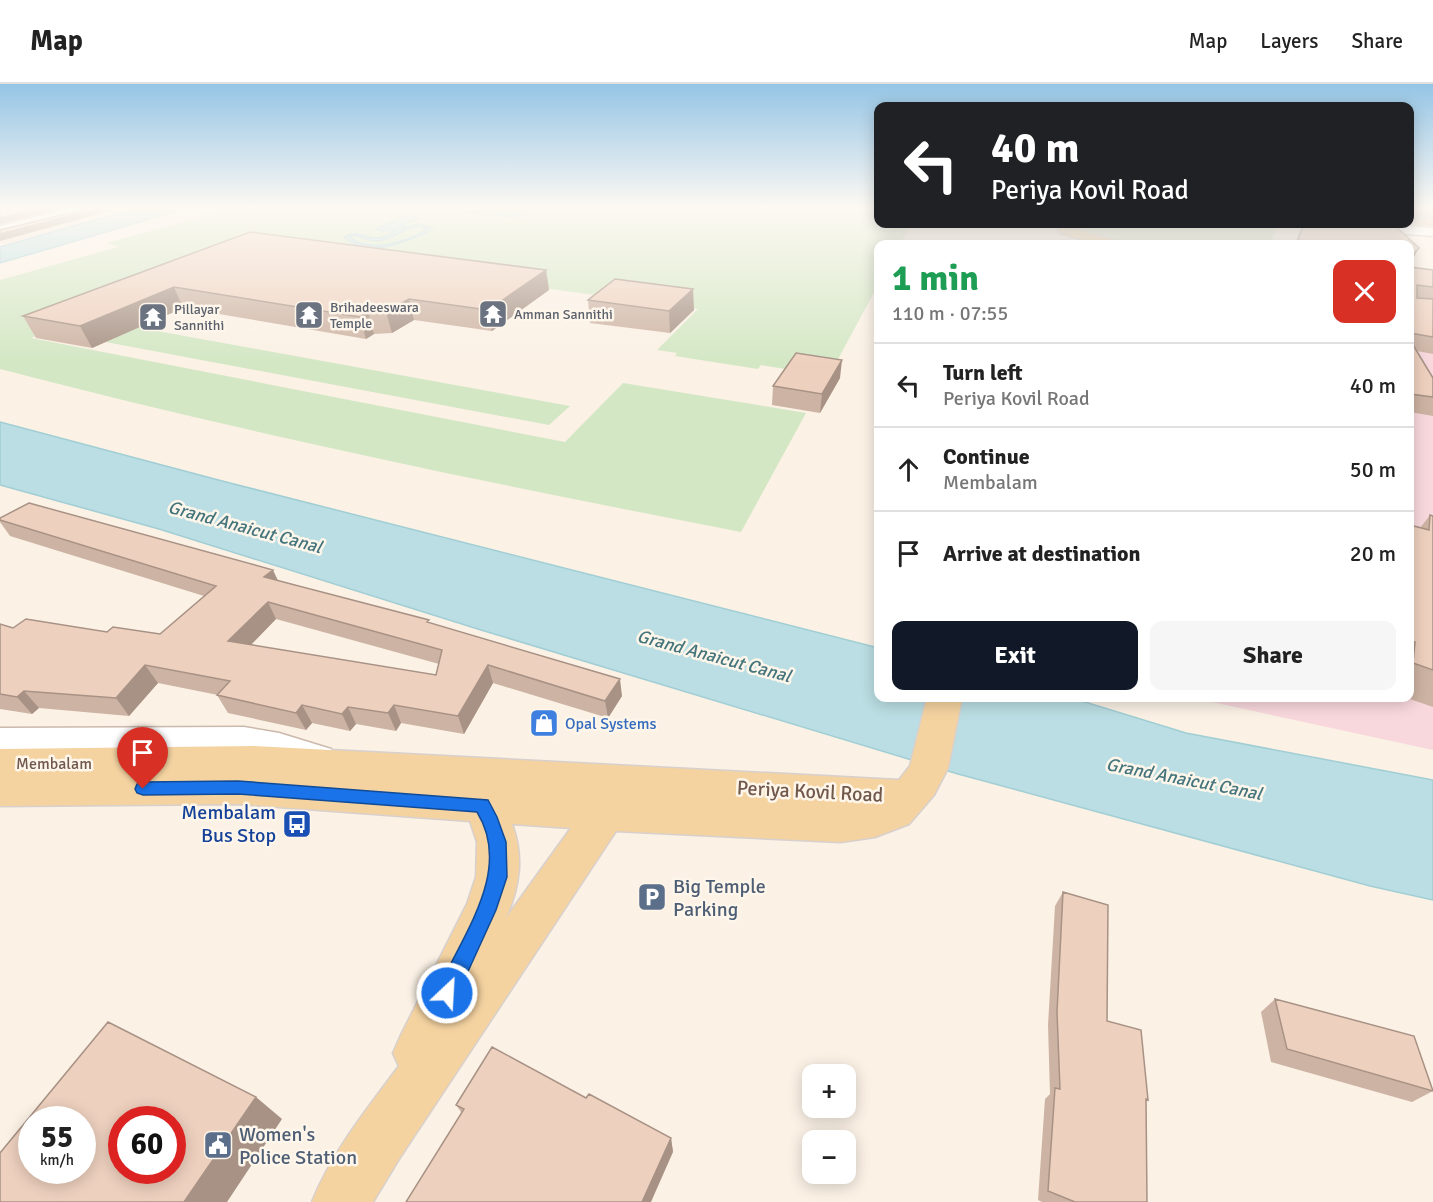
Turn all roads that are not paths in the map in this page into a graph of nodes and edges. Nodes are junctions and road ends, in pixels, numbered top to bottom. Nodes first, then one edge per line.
1 (943, 702) edge
2 (0, 743) edge
3 (0, 764) edge
4 (327, 764) junction
5 (245, 775) junction
6 (0, 790) edge
7 (616, 798) junction
8 (482, 805) junction
9 (379, 1138) junction
10 (341, 1202) edge

1 - 7 main road, Periya Kovil Road
2 - 4 street
3 - 5 main road, Membalam
4 - 5 main road, Periya Kovil Road
4 - 7 main road, Periya Kovil Road
5 - 6 main road, Membalam
5 - 8 main road, Periya Kovil Road
7 - 8 main road, Periya Kovil Road
7 - 9 main road
8 - 9 main road
9 - 10 main road

